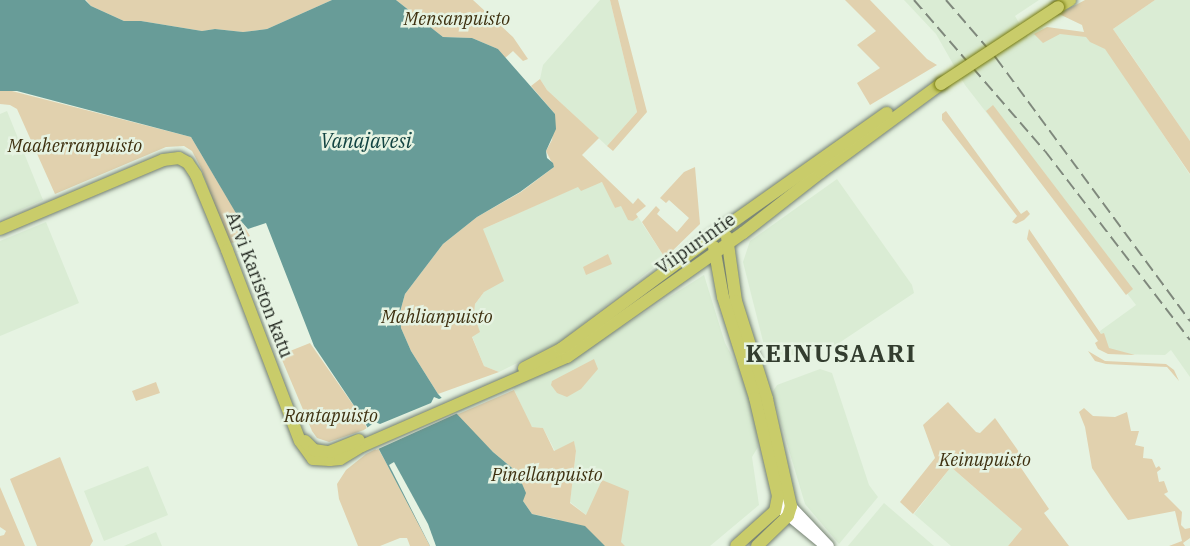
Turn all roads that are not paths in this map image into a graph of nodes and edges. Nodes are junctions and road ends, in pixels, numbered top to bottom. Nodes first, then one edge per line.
1 (1070, 0) edge
2 (1056, 3) edge
3 (940, 81) junction
4 (726, 227) junction
5 (0, 229) edge
6 (713, 236) junction
7 (728, 244) junction
8 (714, 253) junction
9 (463, 399) junction
10 (296, 428) junction
11 (361, 443) junction
12 (328, 452) joint
13 (313, 459) joint
14 (778, 507) junction
15 (789, 511) junction
16 (736, 546) edge
17 (756, 546) edge
18 (827, 546) edge

1 - 2 main road, Viipurintie
2 - 3 main road, Viipurintie
3 - 4 main road, Viipurintie
3 - 7 main road, Viipurintie
4 - 6 main road, Viipurintie
4 - 7 main road
5 - 10 main road, Arvi Kariston katu
6 - 8 main road
6 - 9 main road, Viipurintie
7 - 8 main road, Viipurintie
7 - 15 main road
8 - 9 main road, Viipurintie
8 - 14 main road
9 - 11 main road, Viipurintie
10 - 12 main road, Arvi Kariston katu
10 - 13 main road, Arvi Kariston katu
11 - 12 main road, Viipurintie
11 - 13 main road, Viipurintie
14 - 15 street
14 - 16 main road
15 - 17 main road
15 - 18 street

